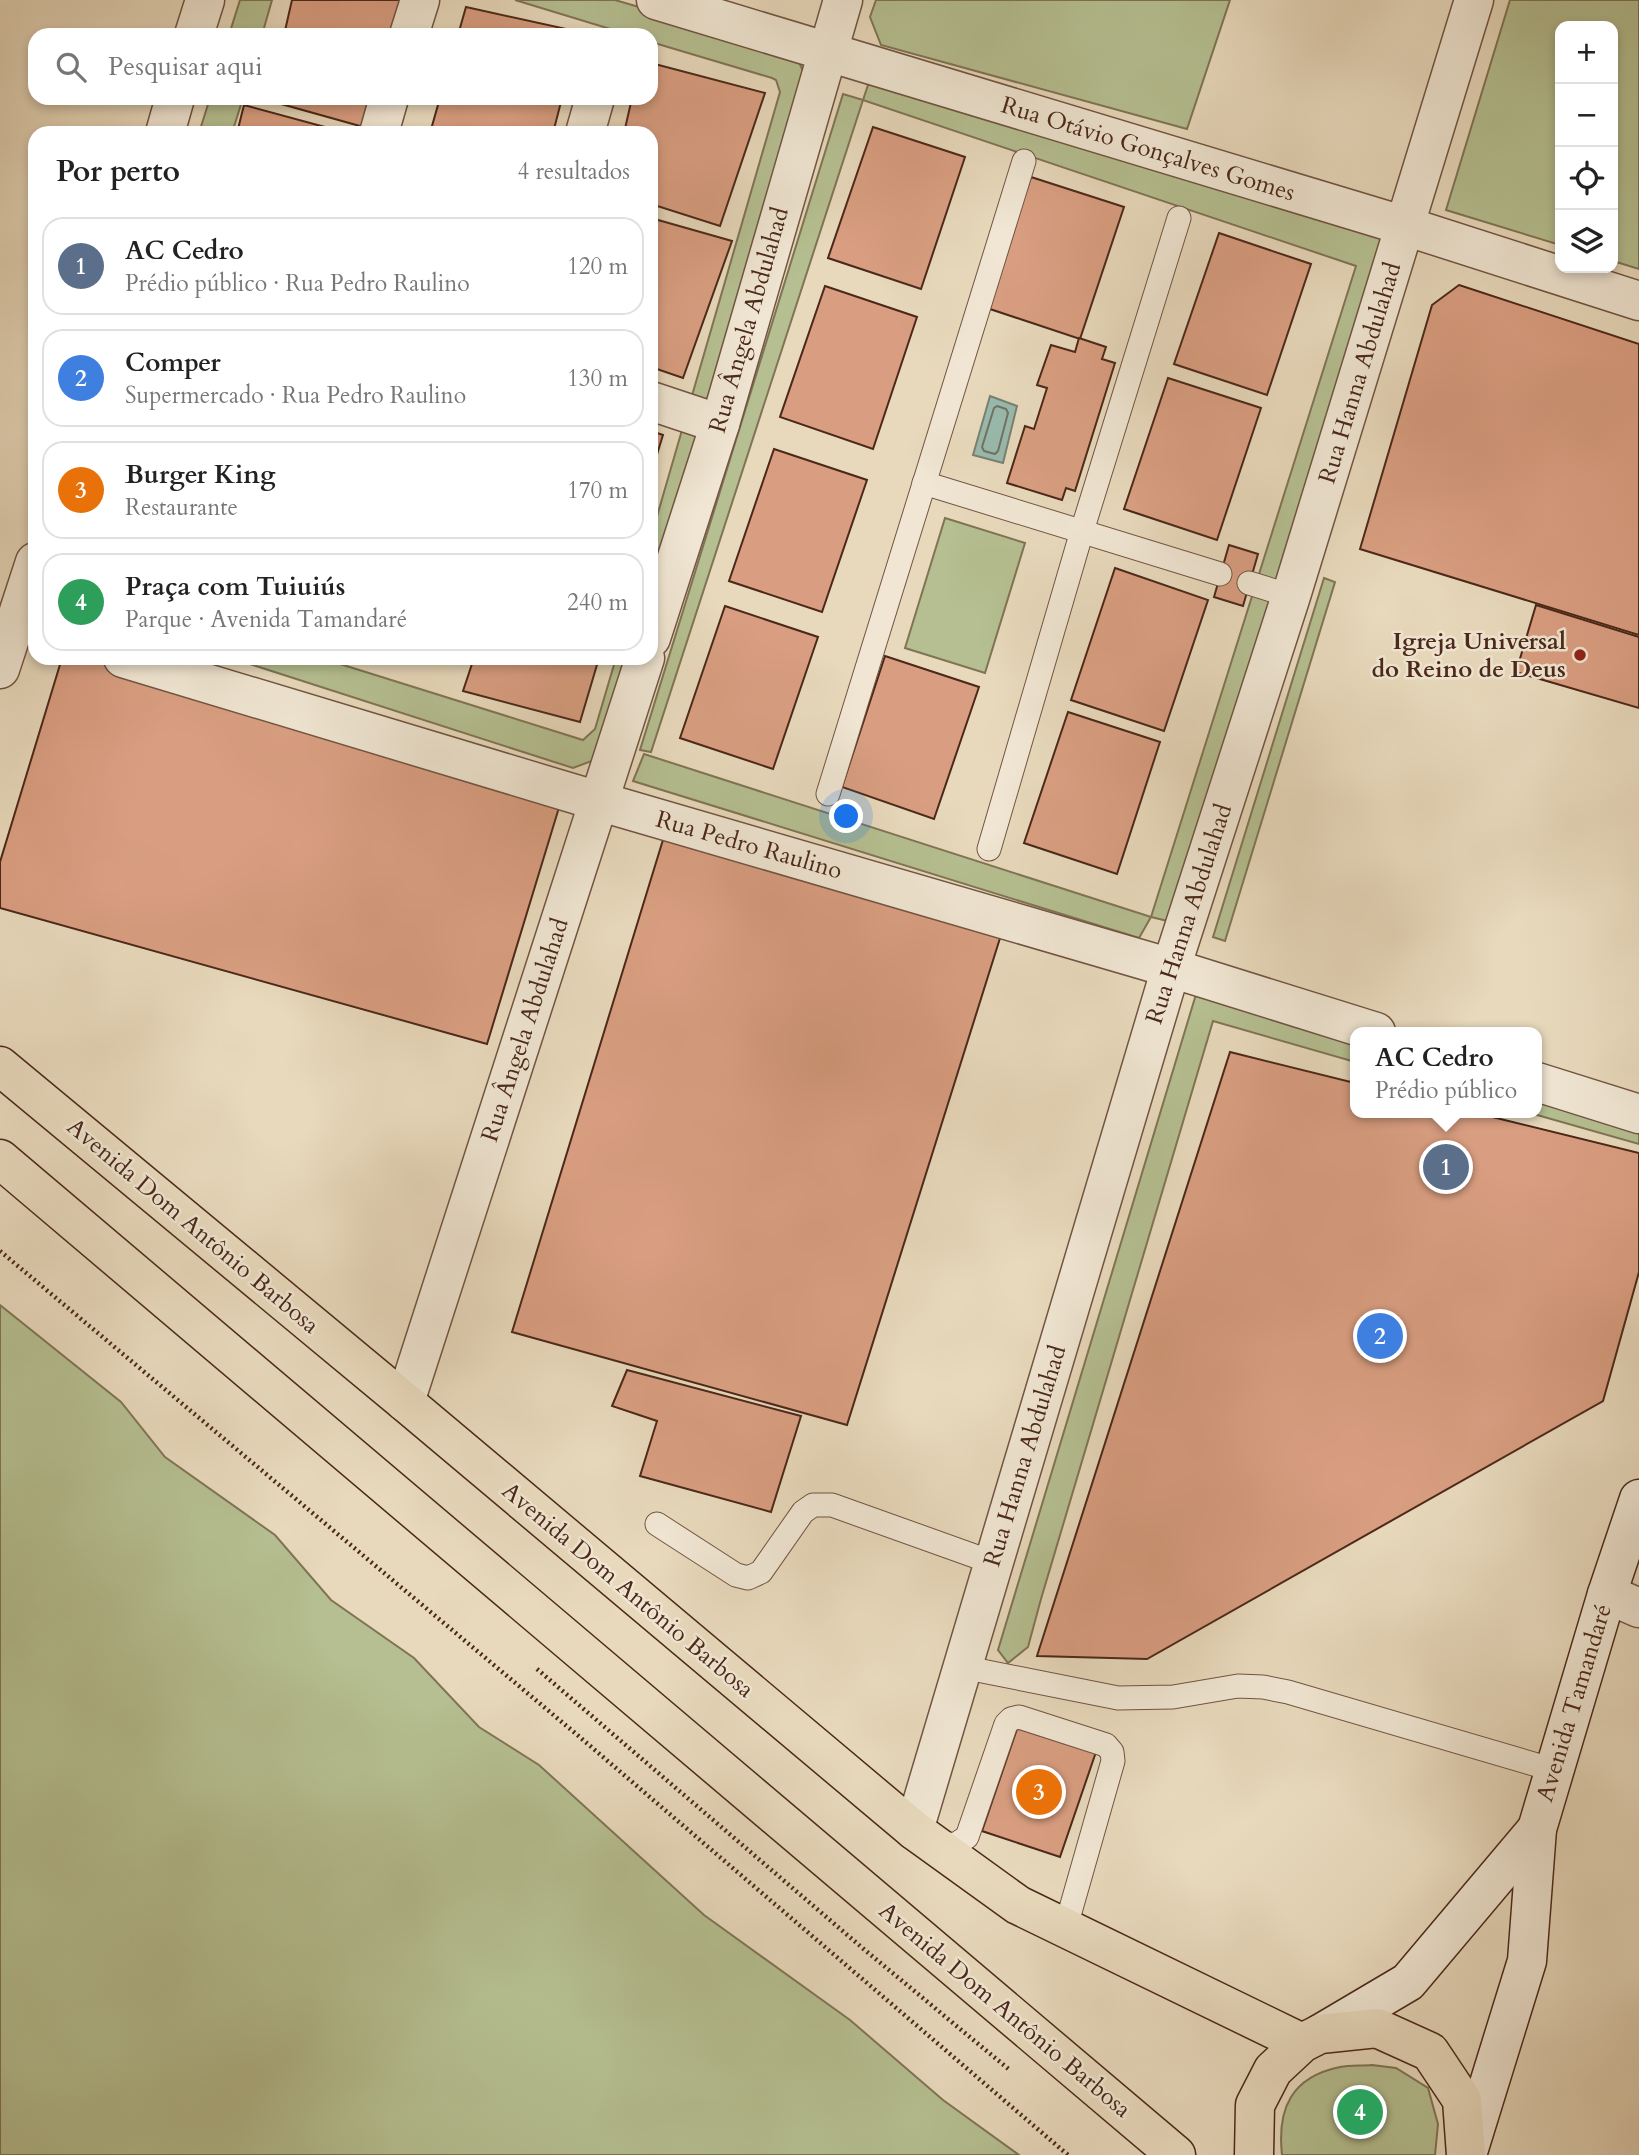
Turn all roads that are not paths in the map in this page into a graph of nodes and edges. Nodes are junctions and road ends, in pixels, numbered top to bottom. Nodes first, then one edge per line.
1 (205, 0) edge
2 (420, 0) edge
3 (656, 0) edge
4 (843, 0) edge
5 (1474, 0) edge
6 (196, 28) edge
7 (411, 28) edge
8 (827, 52) junction
9 (173, 105) edge
10 (388, 105) edge
11 (593, 105) edge
12 (167, 126) edge
13 (381, 126) edge
14 (587, 126) edge
15 (1024, 161) dead end
16 (1179, 218) dead end
17 (1405, 226) junction
18 (1639, 301) edge
19 (658, 403) edge
20 (720, 424) junction
21 (925, 483) junction
22 (1082, 531) junction
23 (1220, 574) dead end
24 (1249, 583) dead end
25 (28, 587) edge
26 (1291, 596) junction
27 (658, 616) edge
28 (17, 626) edge
29 (146, 665) edge
30 (643, 665) edge
31 (0, 669) edge
32 (828, 794) dead end
33 (598, 801) junction
34 (989, 849) dead end
35 (1171, 968) junction
36 (1360, 1027) edge
37 (0, 1066) edge
38 (1542, 1084) edge
39 (1639, 1114) edge
40 (0, 1159) edge
41 (405, 1402) junction
42 (1639, 1499) edge
43 (657, 1524) dead end
44 (993, 1563) junction
45 (1623, 1601) edge
46 (962, 1667) junction
47 (1554, 1770) junction
48 (1537, 1829) junction
49 (925, 1838) junction
50 (1072, 1931) junction
51 (1311, 2038) junction
52 (1177, 2155) edge
53 (1254, 2155) edge
54 (1466, 2155) edge

1 - 6 street
2 - 7 street
3 - 8 street, Rua Otávio Gonçalves Gomes
4 - 8 street, Rua Ângela Abdulahad
5 - 17 street, Rua Hanna Abdulahad
8 - 17 street, Rua Otávio Gonçalves Gomes
8 - 20 street, Rua Ângela Abdulahad
9 - 12 street
10 - 13 street
11 - 14 street
15 - 21 lane
16 - 22 lane
17 - 18 street, Rua Otávio Gonçalves Gomes
17 - 26 street, Rua Hanna Abdulahad
19 - 20 street
20 - 27 street, Rua Ângela Abdulahad
21 - 22 lane
21 - 32 lane
22 - 23 lane
22 - 34 lane
24 - 26 lane
25 - 28 street
26 - 35 street, Rua Hanna Abdulahad
28 - 31 street
29 - 33 street, Rua Pedro Raulino
30 - 33 street, Rua Ângela Abdulahad
33 - 35 street, Rua Pedro Raulino
33 - 41 street, Rua Ângela Abdulahad
35 - 36 street, Rua Pedro Raulino
35 - 44 street, Rua Hanna Abdulahad
37 - 41 main road, Avenida Dom Antônio Barbosa
38 - 39 street
40 - 52 main road, Avenida Dom Antônio Barbosa
41 - 49 main road, Avenida Dom Antônio Barbosa
42 - 45 street, Avenida Tamandaré
43 - 44 lane
44 - 46 street, Rua Hanna Abdulahad
45 - 47 street, Avenida Tamandaré
46 - 47 lane
46 - 49 street, Rua Hanna Abdulahad
47 - 48 street, Avenida Tamandaré
48 - 51 street, Avenida Tamandaré
48 - 54 street, Avenida Tamandaré
49 - 50 main road, Avenida Dom Antônio Barbosa
49 - 50 lane
50 - 51 main road, Avenida Dom Antônio Barbosa
51 - 53 main road
51 - 54 main road

